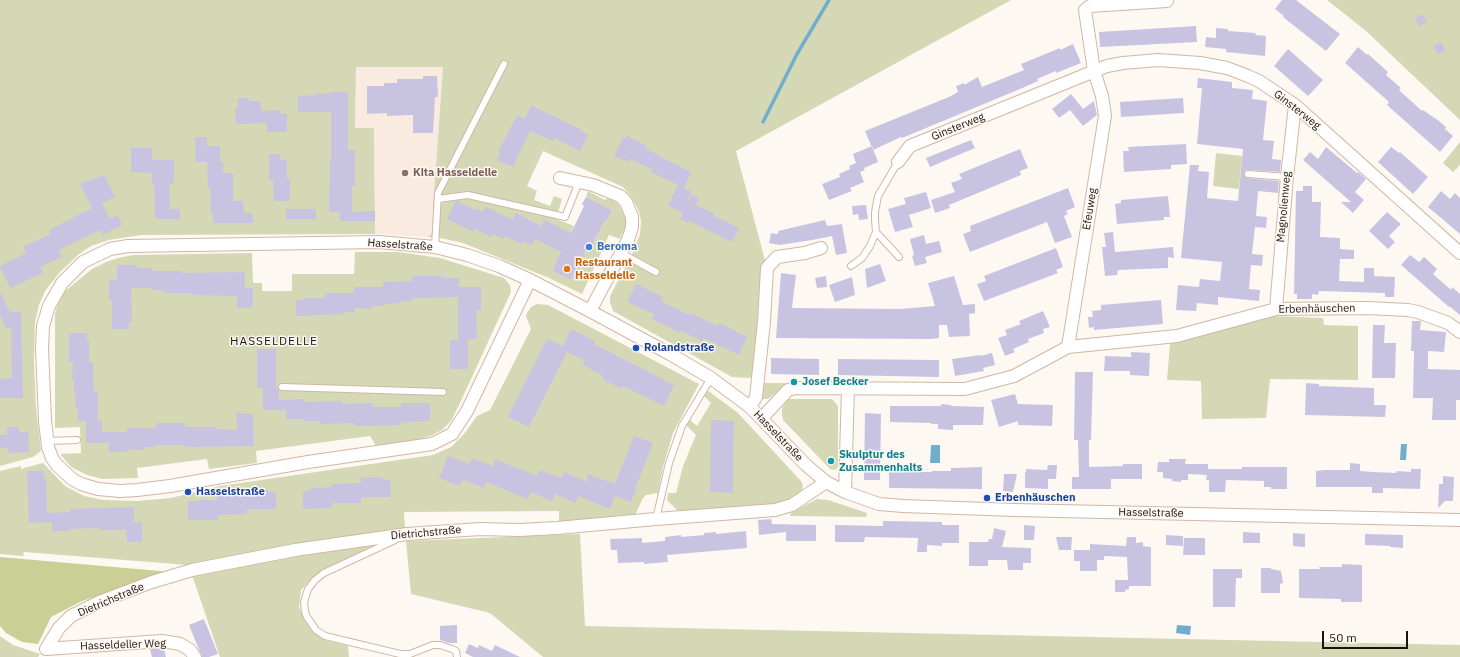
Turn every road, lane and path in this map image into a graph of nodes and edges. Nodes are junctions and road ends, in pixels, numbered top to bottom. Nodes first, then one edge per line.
1 (1167, 1) edge
2 (504, 64) dead end
3 (1094, 71) junction
4 (1295, 105) junction
5 (898, 162) joint
6 (1248, 174) dead end
7 (560, 178) dead end
8 (1287, 178) junction
9 (579, 182) junction
10 (438, 199) junction
11 (876, 232) junction
12 (435, 247) junction
13 (821, 248) dead end
14 (620, 253) junction
15 (1460, 253) edge
16 (899, 257) dead end
17 (851, 266) dead end
18 (656, 272) dead end
19 (530, 280) junction
20 (1276, 309) junction
21 (590, 311) junction
22 (1460, 332) edge
23 (1068, 347) junction
24 (711, 378) junction
25 (282, 386) dead end
26 (848, 388) junction
27 (443, 392) dead end
28 (750, 407) junction
29 (762, 418) junction
30 (77, 440) dead end
31 (48, 442) junction
32 (826, 482) junction
33 (844, 492) junction
34 (656, 519) junction
35 (1460, 520) edge
36 (407, 534) junction
37 (46, 649) joint
38 (195, 657) edge
39 (457, 657) edge

1 - 3 street
2 - 10 lane
3 - 4 street, Ginsterweg
3 - 5 street, Ginsterweg
3 - 23 street, Efeuweg
4 - 8 street, Magnolienweg
4 - 15 street, Ginsterweg
5 - 11 lane, Ginsterweg
6 - 8 lane
7 - 9 street
8 - 20 street, Magnolienweg
9 - 10 lane
9 - 14 street
10 - 12 lane
11 - 16 lane
11 - 17 lane
12 - 19 street, Hasselstraße
12 - 31 street, Hasselstraße
13 - 28 street
14 - 18 lane
14 - 21 street
19 - 21 street, Hasselstraße
19 - 31 street, Hasselstraße
20 - 22 street, Erbenhäuschen
20 - 23 street, Erbenhäuschen
21 - 24 street, Hasselstraße
23 - 26 street, Erbenhäuschen
24 - 28 street, Hasselstraße
24 - 34 lane
25 - 27 lane
26 - 29 street, Erbenhäuschen
26 - 33 street
28 - 29 street, Hasselstraße
29 - 32 street, Hasselstraße
30 - 31 lane
32 - 33 street, Hasselstraße
32 - 34 street, Dietrichstraße
33 - 35 street, Hasselstraße
34 - 36 street, Dietrichstraße
36 - 37 street, Dietrichstraße
36 - 39 lane
37 - 38 street, Hasseldeller Weg

